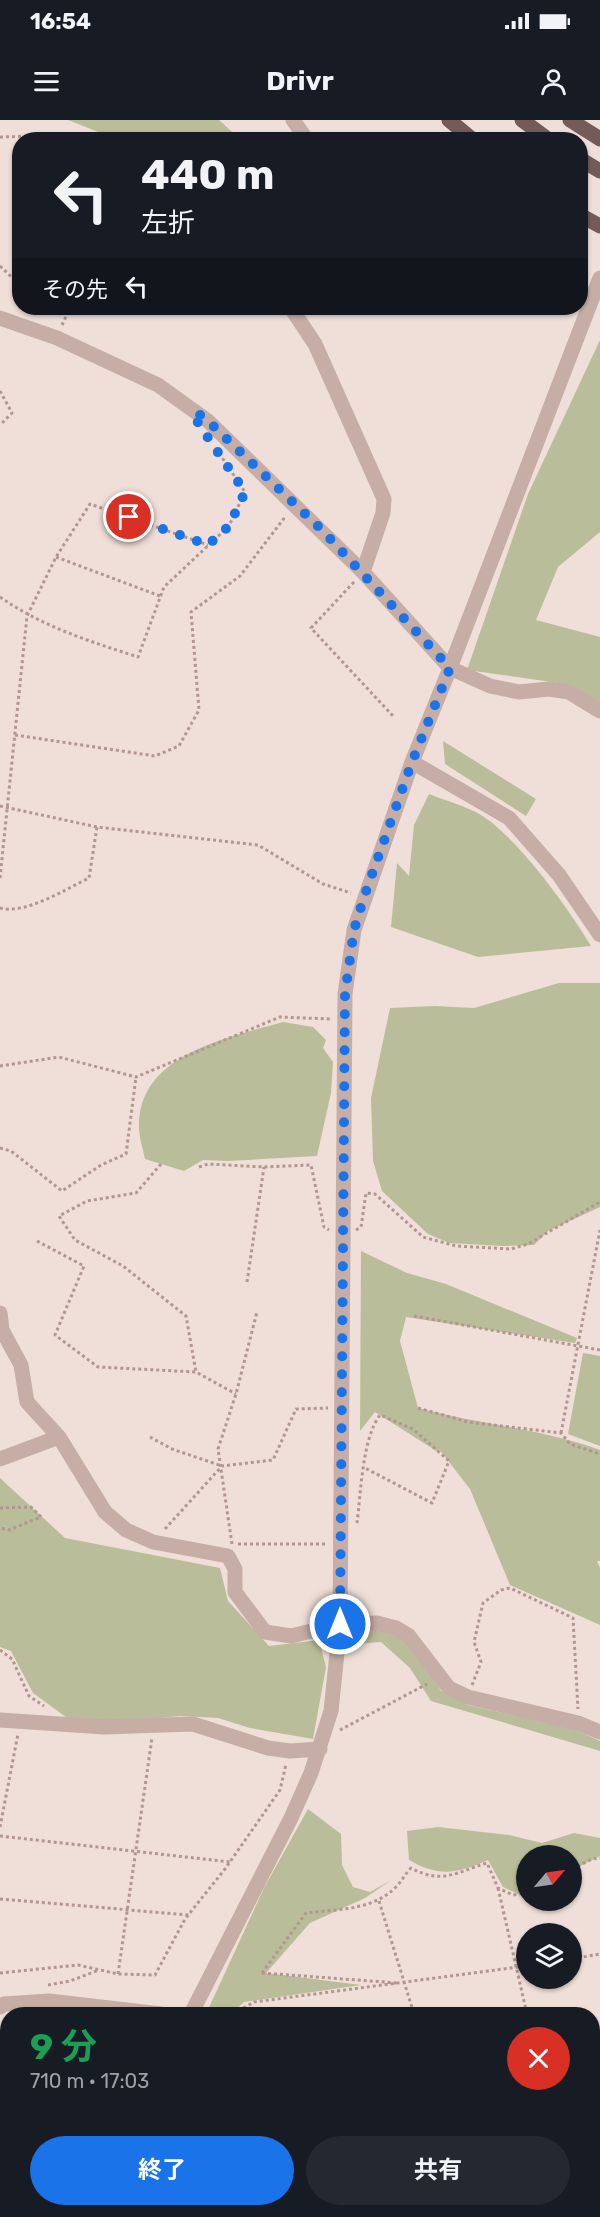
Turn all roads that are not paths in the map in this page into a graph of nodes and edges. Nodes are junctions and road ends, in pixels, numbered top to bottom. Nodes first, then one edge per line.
1 (449, 120) edge
2 (522, 120) edge
3 (570, 120) edge
4 (463, 132) edge
5 (538, 132) edge
6 (600, 139) edge
7 (600, 278) edge
8 (588, 309) edge
9 (296, 315) edge
10 (586, 315) edge
11 (0, 318) edge
12 (363, 572) junction
13 (450, 668) junction
14 (600, 711) edge
15 (412, 762) junction
16 (600, 934) edge
17 (0, 1313) edge
18 (60, 1437) junction
19 (0, 1459) edge
20 (340, 1624) junction
21 (0, 1720) edge
22 (600, 1732) edge
23 (322, 1744) junction
24 (0, 2007) edge
25 (101, 2007) edge
26 (195, 2007) edge

1 - 4 main road
2 - 5 main road
3 - 6 main road
7 - 8 street
9 - 12 street
10 - 13 street
11 - 12 street
12 - 13 street
13 - 14 street
13 - 15 street
15 - 16 street
15 - 20 street
17 - 18 street
18 - 19 street
18 - 20 street
20 - 22 street
20 - 23 street
21 - 23 street
23 - 26 street
24 - 25 street

